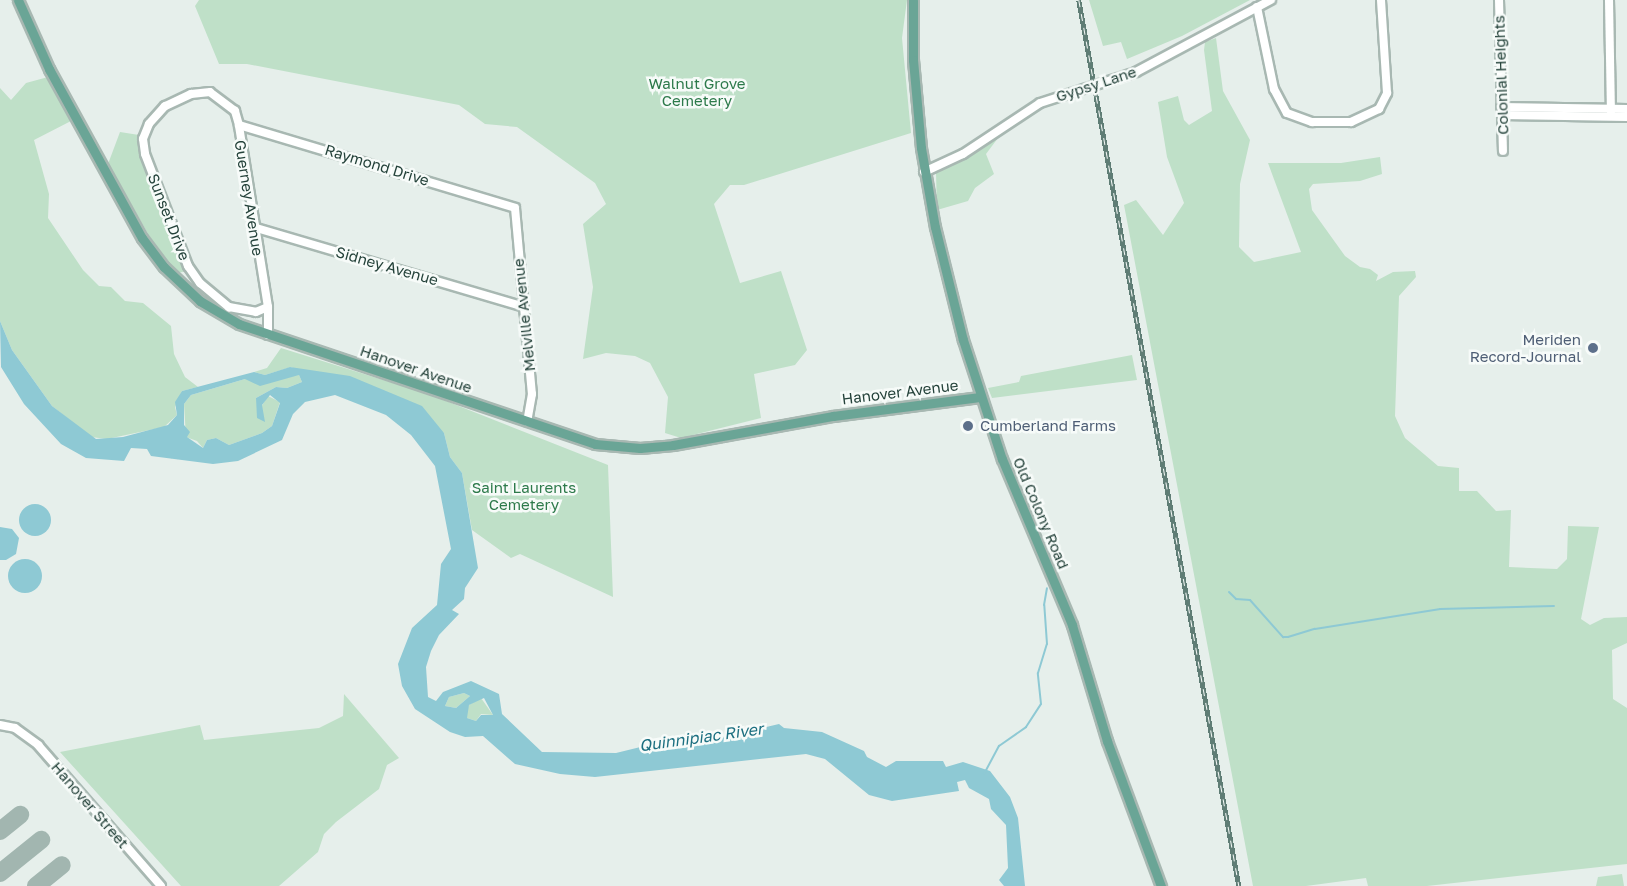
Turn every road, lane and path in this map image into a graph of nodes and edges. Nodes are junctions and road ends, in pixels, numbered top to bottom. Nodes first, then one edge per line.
1 (18, 0) edge
2 (913, 0) edge
3 (1271, 0) edge
4 (1381, 0) edge
5 (1499, 0) edge
6 (1609, 0) edge
7 (1257, 8) junction
8 (190, 94) joint
9 (1627, 109) edge
10 (1501, 111) junction
11 (1611, 113) junction
12 (1627, 117) edge
13 (239, 124) junction
14 (1503, 151) dead end
15 (924, 172) junction
16 (515, 208) joint
17 (253, 227) junction
18 (522, 306) junction
19 (268, 307) junction
20 (268, 335) junction
21 (980, 398) junction
22 (527, 422) junction
23 (0, 725) edge
24 (161, 886) edge
25 (1161, 886) edge

1 - 20 main road, Hanover Avenue
2 - 15 main road, Old Colony Road
3 - 7 street, Gypsy Lane
4 - 7 street
5 - 10 street, Colonial Heights
6 - 11 street
7 - 15 street, Gypsy Lane
8 - 13 street, Guerney Avenue
8 - 19 street, Sunset Drive
9 - 11 street
10 - 11 street
10 - 14 street, Colonial Heights
11 - 12 street
13 - 16 street, Raymond Drive
13 - 17 street, Guerney Avenue
15 - 21 main road, Old Colony Road
16 - 18 street, Melville Avenue
17 - 18 street, Sidney Avenue
17 - 19 street, Guerney Avenue
18 - 22 street, Melville Avenue
19 - 20 street, Guerney Avenue
20 - 22 main road, Hanover Avenue
21 - 22 main road, Hanover Avenue
21 - 25 main road, Old Colony Road
23 - 24 street, Hanover Street

